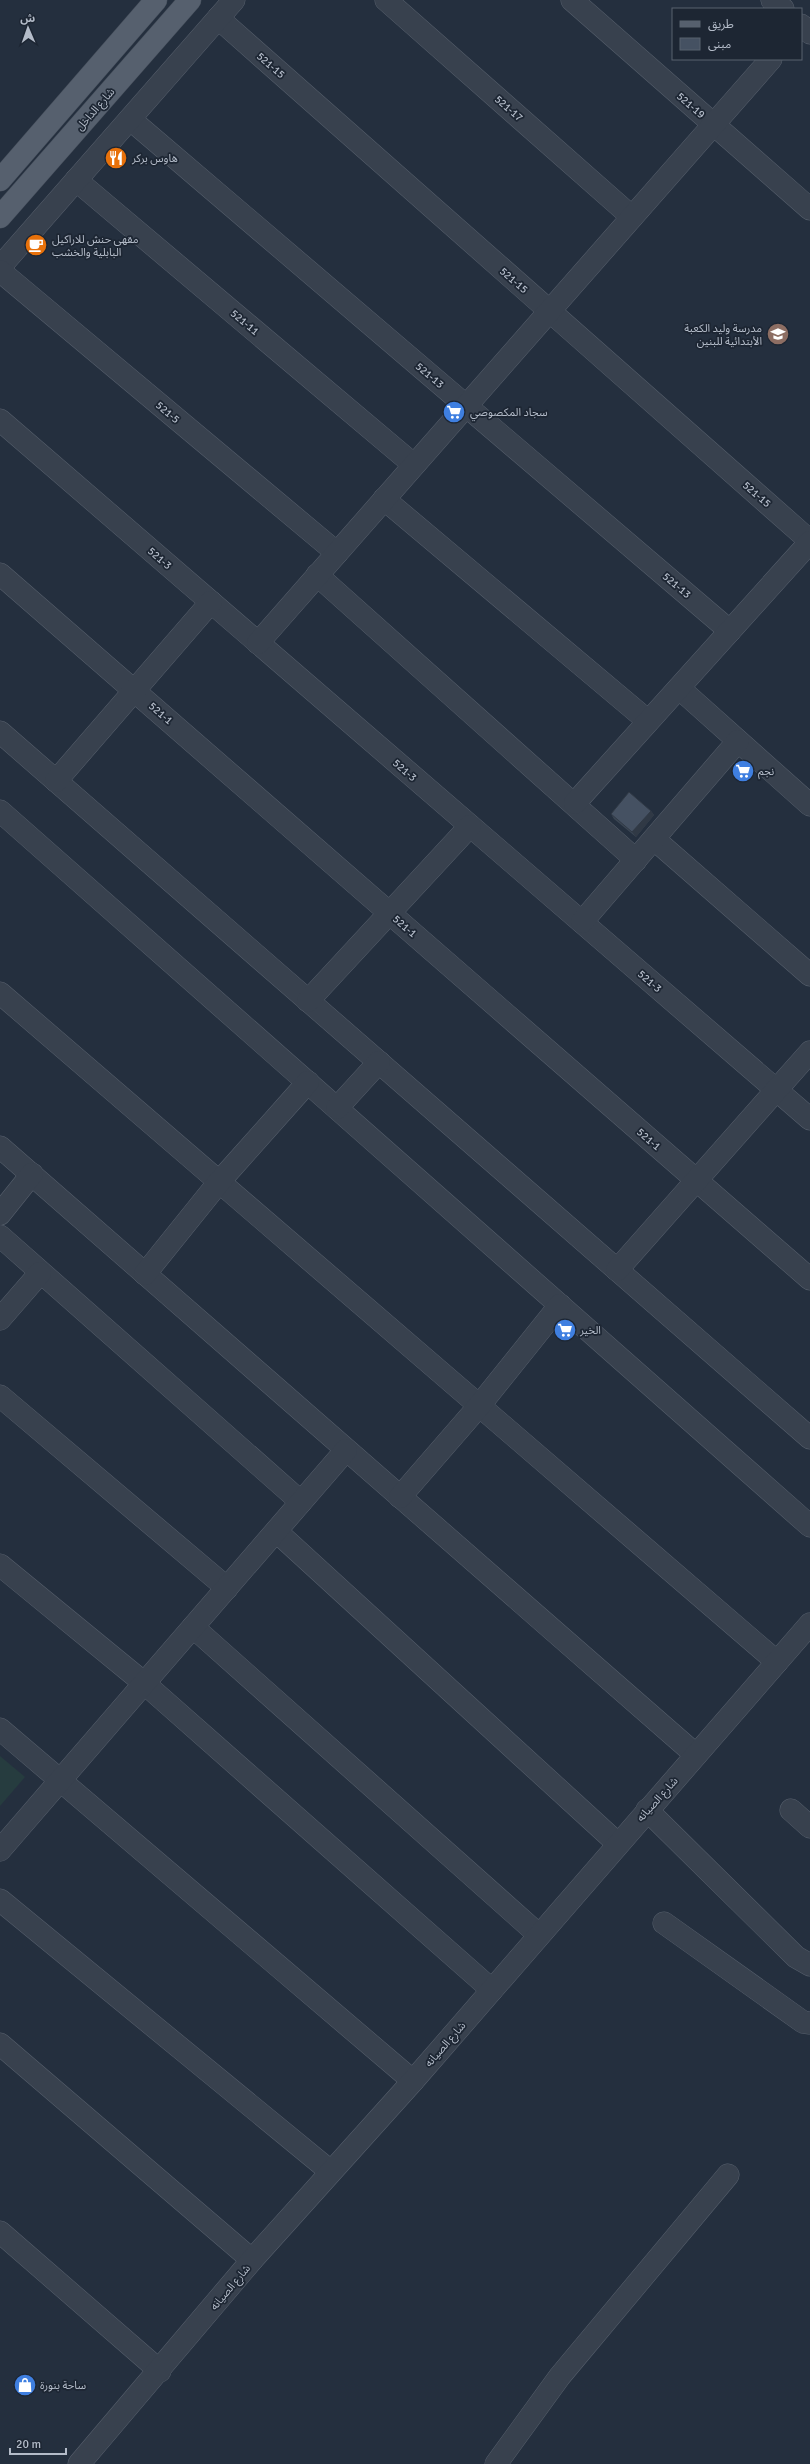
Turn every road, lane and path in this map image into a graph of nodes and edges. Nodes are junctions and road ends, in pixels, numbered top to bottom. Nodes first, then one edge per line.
1 (156, 0) edge
2 (190, 0) edge
3 (234, 0) edge
4 (386, 0) edge
5 (572, 0) edge
6 (772, 0) edge
7 (782, 8) edge
8 (218, 18) junction
9 (802, 26) edge
10 (810, 32) edge
11 (770, 60) edge
12 (130, 119) junction
13 (714, 125) junction
14 (0, 180) edge
15 (76, 180) junction
16 (810, 209) edge
17 (0, 217) edge
18 (632, 217) junction
19 (0, 267) edge
20 (0, 271) edge
21 (549, 311) junction
22 (466, 406) junction
23 (0, 420) edge
24 (414, 465) junction
25 (384, 499) junction
26 (810, 542) edge
27 (337, 553) junction
28 (0, 574) edge
29 (317, 575) junction
30 (211, 602) junction
31 (730, 631) junction
32 (258, 642) junction
33 (679, 688) junction
34 (134, 690) junction
35 (648, 721) junction
36 (0, 732) edge
37 (738, 741) junction
38 (56, 781) junction
39 (575, 803) junction
40 (810, 805) edge
41 (0, 811) edge
42 (470, 826) junction
43 (654, 839) junction
44 (636, 860) junction
45 (390, 913) junction
46 (582, 922) junction
47 (810, 975) edge
48 (0, 993) edge
49 (308, 1001) junction
50 (810, 1052) edge
51 (379, 1062) junction
52 (308, 1082) junction
53 (776, 1090) junction
54 (337, 1108) junction
55 (810, 1119) edge
56 (0, 1146) edge
57 (32, 1174) junction
58 (696, 1180) junction
59 (219, 1182) junction
60 (0, 1214) edge
61 (0, 1236) edge
62 (617, 1270) junction
63 (40, 1273) junction
64 (145, 1274) junction
65 (810, 1279) edge
66 (560, 1305) junction
67 (0, 1319) edge
68 (0, 1396) edge
69 (479, 1406) junction
70 (810, 1438) edge
71 (346, 1450) junction
72 (400, 1497) junction
73 (302, 1502) junction
74 (810, 1526) edge
75 (277, 1532) junction
76 (0, 1565) edge
77 (226, 1588) junction
78 (810, 1624) edge
79 (193, 1627) junction
80 (777, 1662) junction
81 (144, 1683) junction
82 (0, 1730) edge
83 (696, 1756) junction
84 (60, 1780) junction
85 (647, 1810) junction
86 (791, 1810) dead end
87 (810, 1827) edge
88 (617, 1843) junction
89 (0, 1850) edge
90 (0, 1900) edge
91 (664, 1923) dead end
92 (539, 1935) junction
93 (810, 1965) edge
94 (492, 1990) junction
95 (810, 2023) edge
96 (0, 2044) edge
97 (413, 2081) junction
98 (330, 2171) junction
99 (728, 2175) dead end
100 (0, 2232) edge
101 (252, 2260) junction
102 (160, 2371) junction
103 (80, 2464) edge
104 (496, 2464) edge

1 - 14 main road
2 - 17 main road, شارع الداخل
3 - 8 street
4 - 18 street, 521-17
5 - 13 street, 521-19
6 - 7 street
8 - 12 street
8 - 21 street, 521-15
9 - 10 street
11 - 13 street
12 - 15 street
12 - 22 street, 521-13
13 - 16 street, 521-19
13 - 18 street
15 - 19 street
15 - 24 street, 521-11
18 - 21 street
20 - 27 street, 521-5
21 - 22 street
21 - 26 street, 521-15
22 - 24 street
22 - 31 street, 521-13
23 - 30 street, 521-3
24 - 25 street
25 - 27 street
25 - 35 street
26 - 31 street
27 - 29 street
28 - 34 street, 521-1
29 - 32 street
29 - 39 street
30 - 32 street, 521-3
30 - 34 street
31 - 33 street
32 - 42 street, 521-3
33 - 35 street
33 - 37 street
34 - 38 street
34 - 45 street, 521-1
35 - 39 street
36 - 38 street
37 - 40 street
37 - 43 street
38 - 49 street
39 - 44 street
41 - 52 street
42 - 45 street
42 - 46 street, 521-3
43 - 44 street
43 - 47 street
44 - 46 street
45 - 49 street
45 - 58 street, 521-1
46 - 53 street, 521-3
48 - 59 street
49 - 51 street
50 - 53 street
51 - 54 street
51 - 62 street
52 - 54 street
52 - 59 street
53 - 55 street, 521-3
53 - 58 street
54 - 66 street
56 - 57 street
57 - 60 street
57 - 64 street
58 - 62 street
58 - 65 street, 521-1
59 - 64 street
59 - 69 street
61 - 63 street
62 - 70 street
63 - 67 street
63 - 73 street
64 - 71 street
66 - 69 street
66 - 74 street
68 - 77 street
69 - 72 street
69 - 80 street
71 - 72 street
71 - 73 street
72 - 83 street
73 - 75 street
75 - 77 street
75 - 88 street
76 - 81 street
77 - 79 street
78 - 80 street, شارع الصيانه
79 - 81 street
79 - 92 street
80 - 83 street, شارع الصيانه
81 - 84 street
81 - 94 street
82 - 84 street
83 - 85 street, شارع الصيانه
84 - 89 street
84 - 97 street
85 - 88 street, شارع الصيانه
85 - 93 street
86 - 87 street
88 - 92 street, شارع الصيانه
90 - 98 street
91 - 95 street
92 - 94 street, شارع الصيانه
94 - 97 street, شارع الصيانه
96 - 101 street
97 - 98 street, شارع الصيانه
98 - 101 street, شارع الصيانه
99 - 104 street
100 - 102 street
101 - 102 street, شارع الصيانه
102 - 103 street, شارع الصيانه

